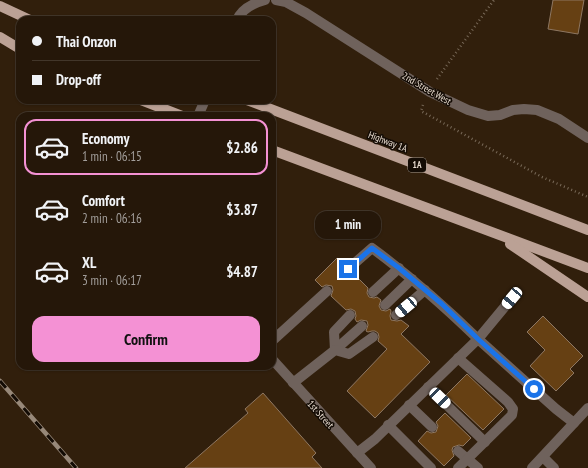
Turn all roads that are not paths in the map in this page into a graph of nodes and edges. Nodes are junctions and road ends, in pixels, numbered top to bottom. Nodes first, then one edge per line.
1 (265, 0) edge
2 (276, 0) edge
3 (0, 6) edge
4 (21, 16) edge
5 (239, 16) edge
6 (0, 37) edge
7 (16, 47) edge
8 (151, 104) edge
9 (257, 104) edge
10 (172, 112) edge
11 (588, 138) edge
12 (276, 152) edge
13 (588, 230) edge
14 (497, 235) junction
15 (399, 268) junction
16 (588, 268) edge
17 (348, 269) dead end
18 (412, 279) junction
19 (425, 290) junction
20 (327, 291) dead end
21 (373, 292) dead end
22 (588, 297) edge
23 (512, 298) dead end
24 (385, 304) dead end
25 (350, 314) dead end
26 (396, 315) dead end
27 (362, 326) dead end
28 (276, 337) edge
29 (373, 337) dead end
30 (478, 339) junction
31 (336, 350) junction
32 (458, 358) junction
33 (276, 364) edge
34 (293, 383) junction
35 (428, 387) junction
36 (409, 405) junction
37 (588, 408) edge
38 (574, 423) junction
39 (388, 425) junction
40 (432, 426) dead end
41 (485, 442) junction
42 (458, 451) dead end
43 (357, 453) junction
44 (543, 457) junction
45 (468, 459) junction
46 (371, 468) edge
47 (431, 468) edge
48 (458, 468) edge
49 (478, 468) edge
50 (532, 468) edge
51 (554, 468) edge

1 - 5 street
2 - 11 street, 2nd Street West
3 - 4 main road
6 - 7 main road
8 - 10 main road
9 - 13 main road, Highway 1A / 1A
12 - 14 main road
14 - 16 main road
14 - 22 main road
15 - 17 street
15 - 18 street
15 - 21 street
18 - 19 street
18 - 24 street
19 - 26 street
19 - 30 street
20 - 28 street
23 - 30 street
25 - 31 street
27 - 31 street
29 - 31 street
30 - 32 street
30 - 38 street
31 - 34 street
32 - 35 street
32 - 41 street
33 - 34 street, 1st Street
34 - 43 street, 1st Street
35 - 36 street
35 - 41 street
36 - 39 street
36 - 40 street
37 - 38 street
38 - 44 street
39 - 43 street
39 - 47 street
41 - 45 street
42 - 45 street
43 - 46 street, 1st Street
44 - 50 street
44 - 51 street
45 - 48 street
45 - 49 street

